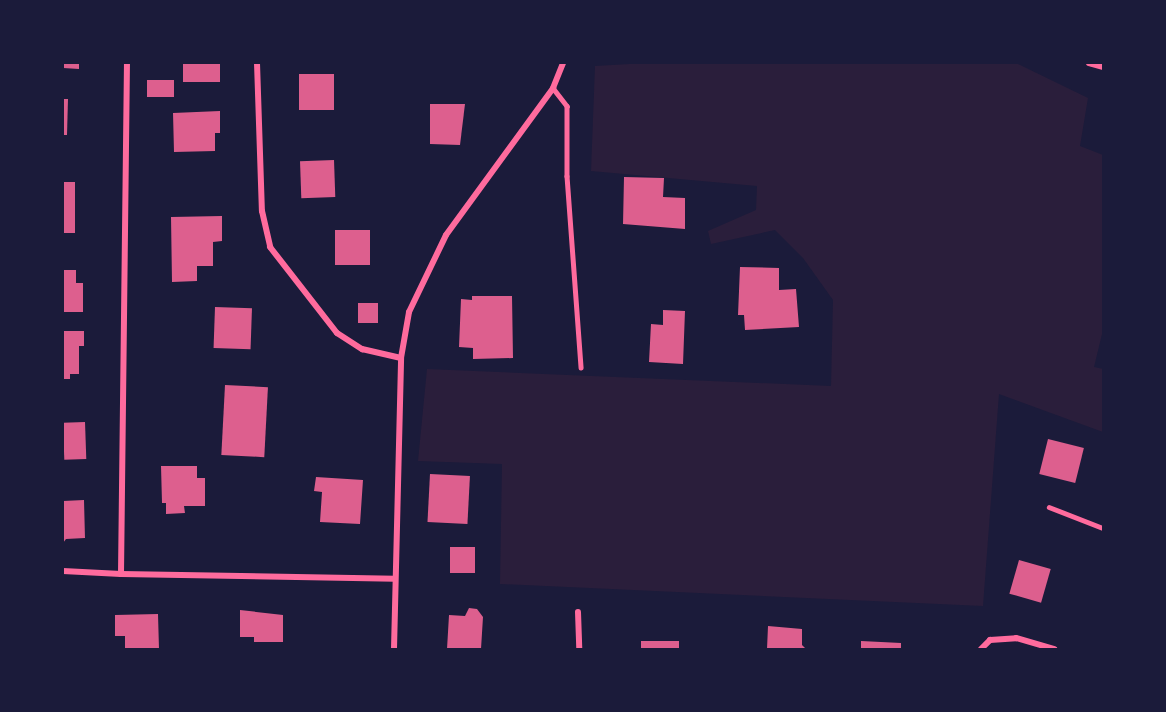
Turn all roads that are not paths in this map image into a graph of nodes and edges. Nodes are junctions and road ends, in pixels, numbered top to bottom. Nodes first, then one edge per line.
1 (127, 63) edge
2 (257, 63) edge
3 (563, 63) edge
4 (1089, 63) edge
5 (1103, 67) edge
6 (553, 88) junction
7 (401, 358) junction
8 (581, 367) dead end
9 (1049, 507) dead end
10 (1103, 528) edge
11 (63, 571) edge
12 (121, 574) junction
13 (395, 579) junction
14 (578, 612) dead end
15 (394, 649) edge
16 (579, 649) edge
17 (981, 649) edge
18 (1054, 649) edge

1 - 12 street
2 - 7 street
3 - 6 street
4 - 5 street
6 - 7 street
6 - 8 lane
7 - 13 street
9 - 10 lane
11 - 12 street
12 - 13 street
13 - 15 street
14 - 16 street
17 - 18 street

